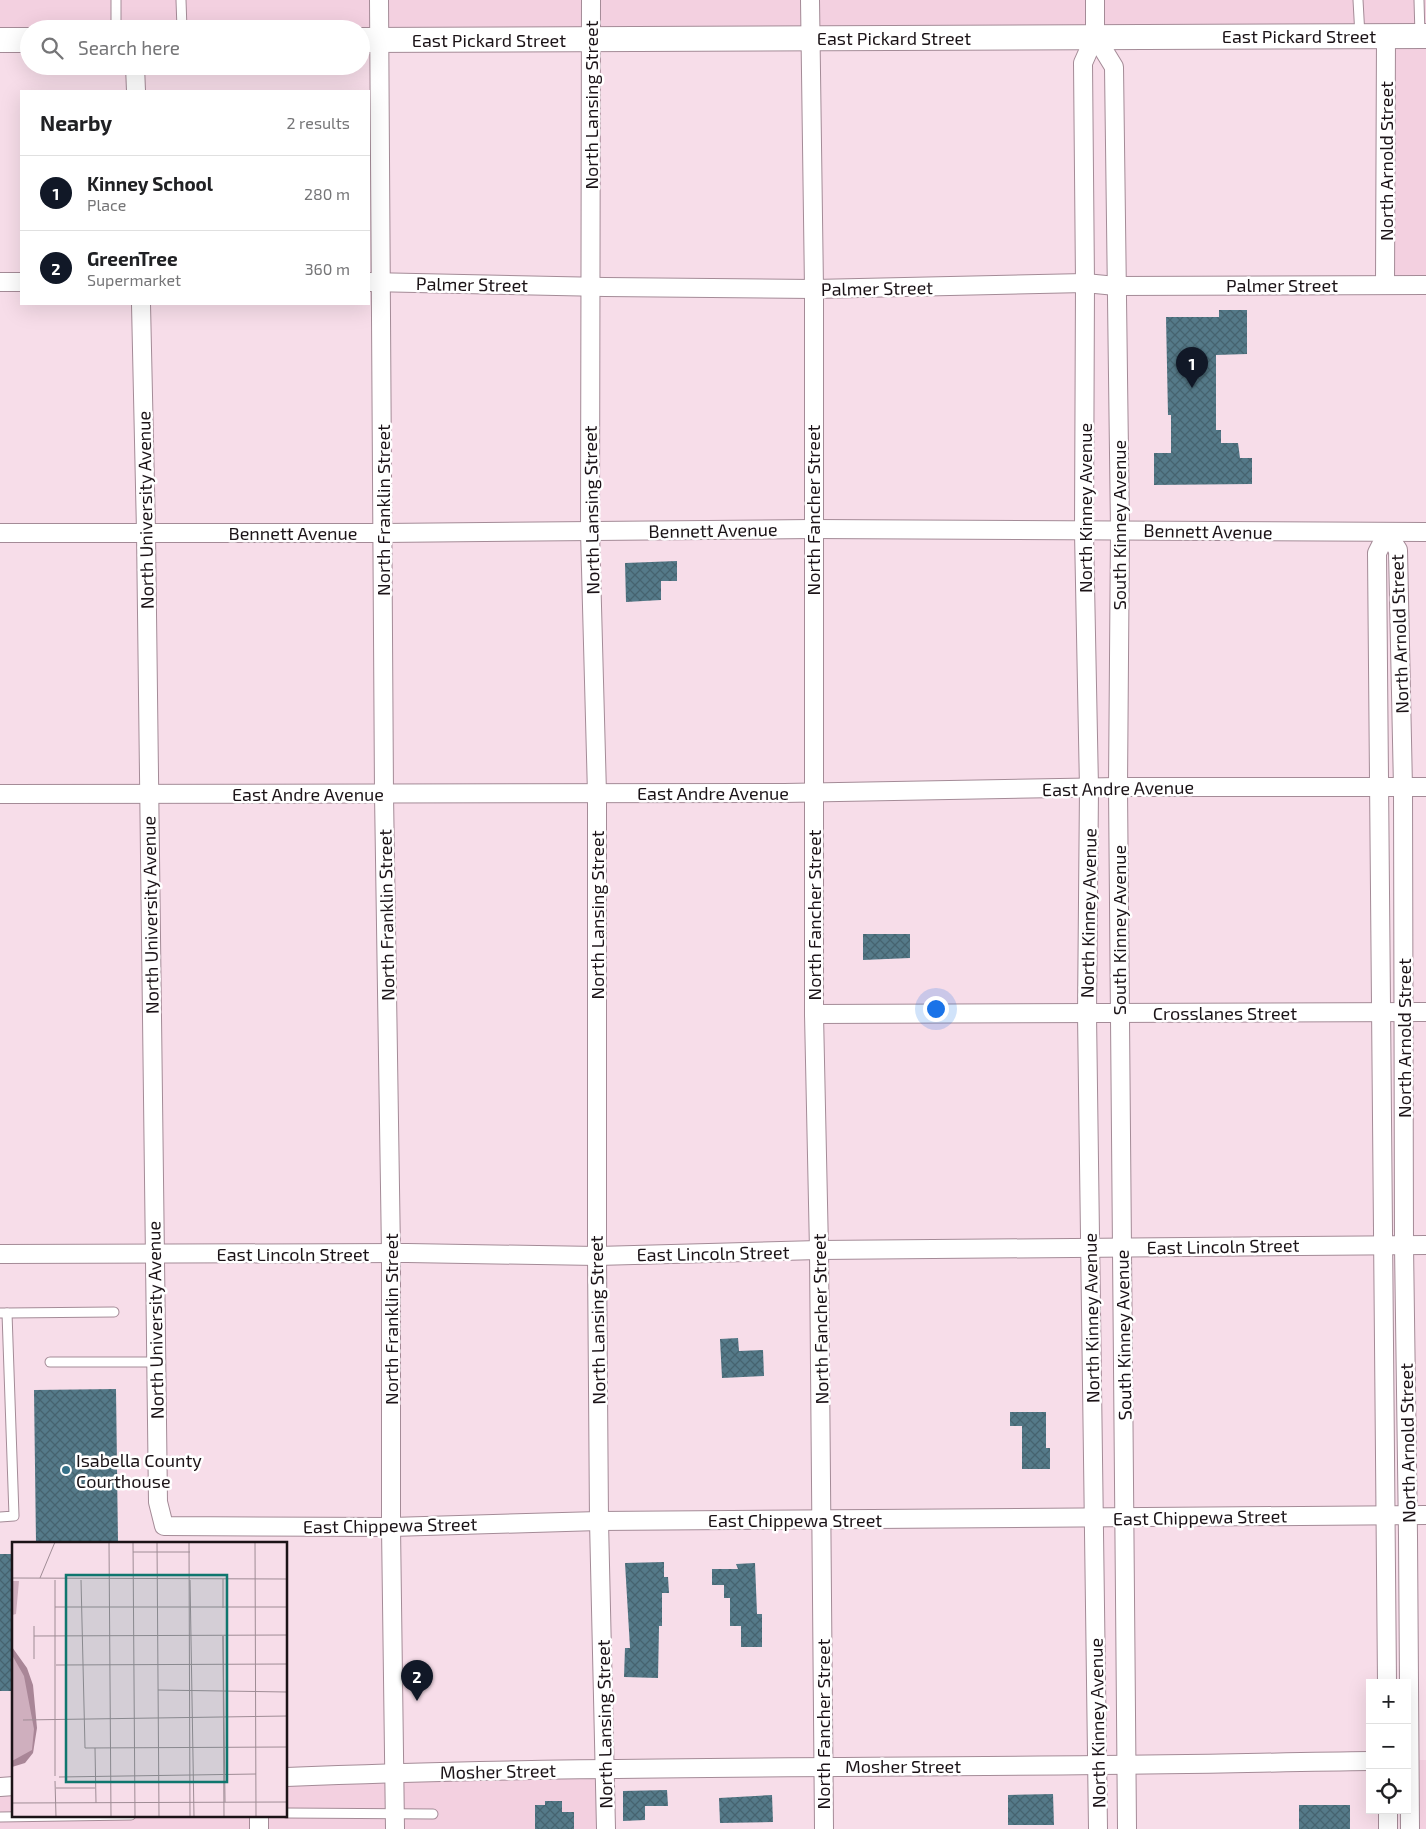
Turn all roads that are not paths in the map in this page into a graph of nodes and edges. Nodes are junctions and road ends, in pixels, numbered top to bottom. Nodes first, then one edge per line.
1 (116, 0) edge
2 (181, 0) edge
3 (380, 0) edge
4 (591, 0) edge
5 (810, 0) edge
6 (1095, 0) edge
7 (1358, 0) edge
8 (1419, 0) edge
9 (116, 20) edge
10 (182, 20) edge
11 (1095, 36) junction
12 (1360, 36) junction
13 (1386, 36) junction
14 (1423, 36) edge
15 (591, 39) junction
16 (810, 39) junction
17 (0, 40) edge
18 (20, 40) edge
19 (370, 40) edge
20 (135, 75) edge
21 (136, 90) edge
22 (0, 282) edge
23 (20, 282) edge
24 (375, 282) edge
25 (1086, 283) junction
26 (1385, 285) junction
27 (1426, 285) edge
28 (1116, 286) junction
29 (590, 287) junction
30 (814, 289) junction
31 (141, 305) edge
32 (813, 529) junction
33 (1120, 530) junction
34 (0, 532) edge
35 (146, 532) junction
36 (590, 532) junction
37 (1084, 532) junction
38 (1426, 532) edge
39 (383, 533) junction
40 (1387, 533) junction
41 (1118, 787) junction
42 (1426, 787) edge
43 (1089, 788) junction
44 (1379, 788) junction
45 (1403, 788) junction
46 (148, 793) junction
47 (814, 793) junction
48 (0, 794) edge
49 (384, 794) junction
50 (596, 794) junction
51 (1382, 1012) junction
52 (1404, 1012) junction
53 (1426, 1012) edge
54 (814, 1014) junction
55 (1087, 1014) junction
56 (1120, 1014) junction
57 (1382, 1244) junction
58 (1426, 1244) edge
59 (1404, 1245) junction
60 (1122, 1247) junction
61 (1090, 1248) junction
62 (819, 1250) junction
63 (391, 1253) junction
64 (0, 1254) edge
65 (154, 1254) junction
66 (596, 1256) junction
67 (114, 1312) dead end
68 (4, 1313) edge
69 (50, 1362) dead end
70 (155, 1362) junction
71 (1386, 1515) junction
72 (1408, 1515) junction
73 (1426, 1515) edge
74 (0, 1517) edge
75 (1094, 1518) junction
76 (1124, 1518) junction
77 (822, 1520) junction
78 (600, 1521) junction
79 (164, 1526) joint
80 (391, 1527) junction
81 (259, 1535) edge
82 (1388, 1679) edge
83 (1414, 1760) edge
84 (1366, 1761) edge
85 (1126, 1765) junction
86 (1098, 1766) junction
87 (824, 1767) junction
88 (606, 1768) junction
89 (395, 1772) junction
90 (288, 1777) edge
91 (288, 1813) edge
92 (433, 1814) dead end
93 (1388, 1814) edge
94 (66, 1816) edge
95 (259, 1816) edge
96 (0, 1817) edge
97 (395, 1821) edge
98 (260, 1829) edge
99 (606, 1829) edge
100 (824, 1829) edge
101 (1098, 1829) edge
102 (1127, 1829) edge
103 (1388, 1829) edge
104 (1410, 1829) edge

1 - 9 lane
2 - 10 lane
3 - 19 street, North Franklin Street
4 - 15 street, North Lansing Street
5 - 16 street, North Fancher Street
6 - 11 street, North Kinney Avenue
7 - 12 lane
8 - 14 lane
11 - 12 main road, East Pickard Street
11 - 16 main road, East Pickard Street
11 - 25 street, North Kinney Avenue
11 - 28 street, South Kinney Avenue
12 - 13 main road, East Pickard Street
13 - 14 main road, East Pickard Street
13 - 26 street, North Arnold Street
15 - 16 main road, East Pickard Street
15 - 19 main road, East Pickard Street
15 - 29 street, North Lansing Street
16 - 30 street, North Fancher Street
17 - 18 main road
19 - 24 street, North Franklin Street
20 - 21 street
22 - 23 street
24 - 29 street, Palmer Street
24 - 39 street, North Franklin Street
25 - 28 street, Palmer Street
25 - 30 street, Palmer Street
25 - 37 street, North Kinney Avenue
26 - 27 street, Palmer Street
26 - 28 street, Palmer Street
28 - 33 street, South Kinney Avenue
29 - 30 street, Palmer Street
29 - 36 street, North Lansing Street
30 - 32 street, North Fancher Street
31 - 35 street, North University Avenue
32 - 36 street, Bennett Avenue
32 - 37 street, Bennett Avenue
32 - 47 street, North Fancher Street
33 - 37 street, Bennett Avenue
33 - 40 street, Bennett Avenue
33 - 41 street, South Kinney Avenue
34 - 35 street, Bennett Avenue
35 - 39 street, Bennett Avenue
35 - 46 street, North University Avenue
36 - 39 street, Bennett Avenue
36 - 50 street, North Lansing Street
37 - 43 street, North Kinney Avenue
38 - 40 street, Bennett Avenue
39 - 49 street, North Franklin Street
40 - 44 street, North Arnold Street
40 - 45 street, North Arnold Street
41 - 43 street, East Andre Avenue
41 - 44 street, East Andre Avenue
41 - 56 street, South Kinney Avenue
42 - 45 street, East Andre Avenue
43 - 47 street, East Andre Avenue
43 - 55 street, North Kinney Avenue
44 - 45 street, East Andre Avenue
44 - 51 street, North Arnold Street
45 - 52 street, North Arnold Street
46 - 48 street, East Andre Avenue
46 - 49 street, East Andre Avenue
46 - 65 street, North University Avenue
47 - 50 street, East Andre Avenue
47 - 54 street, North Fancher Street
49 - 50 street, East Andre Avenue
49 - 63 street, North Franklin Street
50 - 66 street, North Lansing Street
51 - 52 street, Crosslanes Street
51 - 56 street, Crosslanes Street
51 - 57 street, North Arnold Street
52 - 53 street, Crosslanes Street
52 - 59 street, North Arnold Street
54 - 55 street, Crosslanes Street
54 - 62 street, North Fancher Street
55 - 56 street, Crosslanes Street
55 - 61 street, North Kinney Avenue
56 - 60 street, South Kinney Avenue
57 - 59 street, East Lincoln Street
57 - 60 street, East Lincoln Street
57 - 71 street, North Arnold Street
58 - 59 street, East Lincoln Street
59 - 72 street, North Arnold Street
60 - 61 street, East Lincoln Street
60 - 76 street, South Kinney Avenue
61 - 62 street, East Lincoln Street
61 - 75 street, North Kinney Avenue
62 - 66 street, East Lincoln Street
62 - 77 street, North Fancher Street
63 - 65 street, East Lincoln Street
63 - 66 street, East Lincoln Street
63 - 80 street, North Franklin Street
64 - 65 street, East Lincoln Street
65 - 70 street, North University Avenue
66 - 78 street, North Lansing Street
67 - 68 lane
68 - 74 lane
69 - 70 lane
70 - 79 street, North University Avenue
71 - 72 street, East Chippewa Street
71 - 76 street, East Chippewa Street
71 - 82 street, North Arnold Street
72 - 73 street, East Chippewa Street
72 - 83 street, North Arnold Street
75 - 76 street, East Chippewa Street
75 - 77 street, East Chippewa Street
75 - 86 street, North Kinney Avenue
76 - 85 street, South Kinney Avenue
77 - 78 street, East Chippewa Street
77 - 87 street, North Fancher Street
78 - 80 street, East Chippewa Street
78 - 88 street, North Lansing Street
79 - 81 street, East Chippewa Street
80 - 81 street, East Chippewa Street
80 - 89 street, North Franklin Street
83 - 104 street, North Arnold Street
84 - 85 street, Mosher Street
85 - 86 street, Mosher Street
85 - 102 street, South Kinney Avenue
86 - 87 street, Mosher Street
86 - 101 street, North Kinney Avenue
87 - 88 street, Mosher Street
87 - 100 street, North Fancher Street
88 - 89 street, Mosher Street
88 - 99 street, North Lansing Street
89 - 90 street, Mosher Street
89 - 97 street, North Franklin Street
91 - 97 lane
92 - 97 lane
93 - 103 street
94 - 96 lane
95 - 98 street

